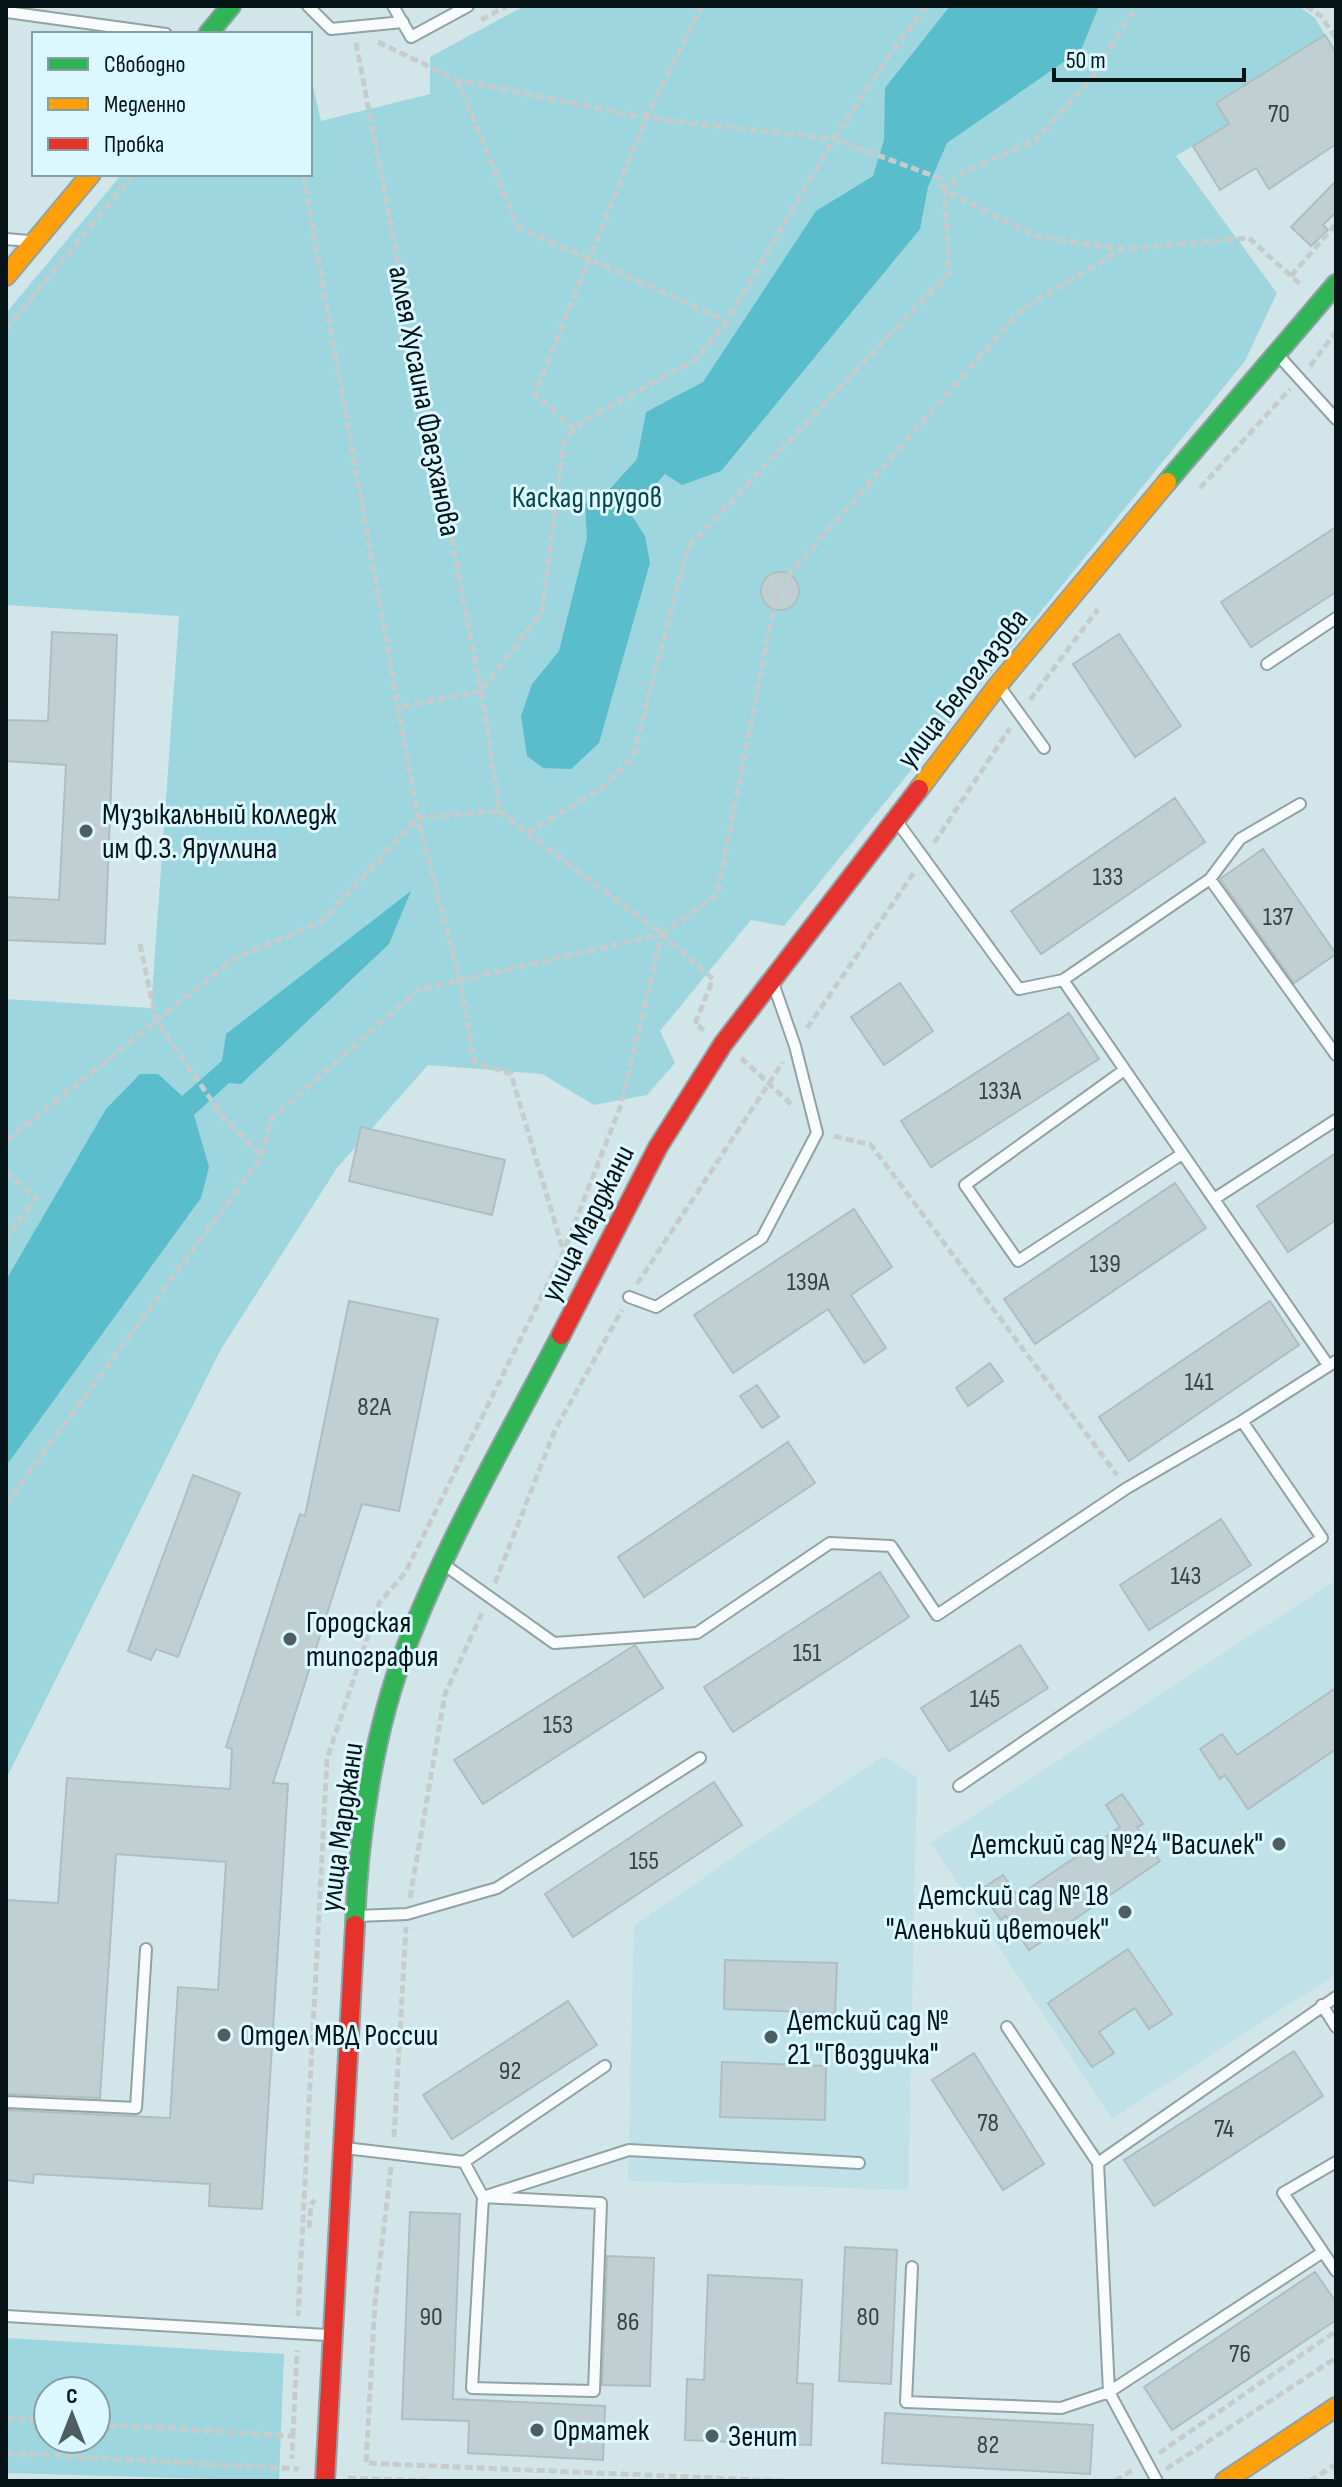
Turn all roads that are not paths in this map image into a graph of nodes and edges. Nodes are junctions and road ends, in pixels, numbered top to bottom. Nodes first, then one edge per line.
1 (8, 6) edge
2 (231, 6) edge
3 (308, 6) edge
4 (393, 6) edge
5 (468, 6) edge
6 (403, 22) junction
7 (152, 32) edge
8 (210, 32) edge
9 (89, 176) edge
10 (6, 239) edge
11 (35, 241) junction
12 (6, 276) edge
13 (1336, 284) edge
14 (1278, 355) junction
15 (1336, 419) edge
16 (1336, 618) edge
17 (1267, 664) dead end
18 (998, 685) junction
19 (1044, 748) dead end
20 (1300, 804) dead end
21 (895, 819) junction
22 (1210, 879) junction
23 (771, 978) junction
24 (1063, 980) junction
25 (1336, 1055) edge
26 (1123, 1071) junction
27 (1336, 1120) edge
28 (658, 1147) joint
29 (1182, 1154) junction
30 (1214, 1199) junction
31 (629, 1297) road end
32 (1332, 1363) edge
33 (1242, 1421) junction
34 (443, 1564) junction
35 (700, 1758) dead end
36 (959, 1786) dead end
37 (355, 1916) junction
38 (146, 1949) dead end
39 (1336, 1997) edge
40 (1322, 2005) junction
41 (1007, 2027) dead end
42 (1336, 2027) edge
43 (605, 2066) dead end
44 (6, 2102) edge
45 (345, 2148) junction
46 (464, 2162) junction
47 (1336, 2162) edge
48 (859, 2163) dead end
49 (1098, 2163) junction
50 (483, 2197) junction
51 (1323, 2252) junction
52 (912, 2267) dead end
53 (1336, 2271) edge
54 (6, 2316) edge
55 (330, 2335) junction
56 (1109, 2392) junction
57 (1336, 2407) edge
58 (1156, 2478) edge
59 (325, 2481) edge
60 (1225, 2481) edge

1 - 7 lane
2 - 8 street
3 - 6 lane
4 - 6 lane
5 - 6 lane
9 - 11 street
10 - 11 lane
11 - 12 street
13 - 14 street, улица Белоглазова
14 - 15 lane
14 - 18 street, улица Белоглазова
16 - 17 lane
18 - 19 lane
18 - 21 street, улица Белоглазова
20 - 22 lane
21 - 23 street, улица Белоглазова
21 - 24 lane
22 - 24 lane
22 - 25 lane
23 - 28 street, улица Белоглазова
23 - 31 lane
24 - 26 lane
26 - 29 lane
26 - 29 lane
27 - 30 lane
28 - 34 street, улица Марджани
29 - 30 lane
30 - 32 lane
32 - 33 lane
33 - 34 lane
33 - 36 lane
34 - 37 street, улица Марджани
35 - 37 lane
37 - 45 street, улица Марджани
38 - 44 lane
39 - 40 lane
40 - 42 lane
40 - 49 lane
41 - 49 lane
43 - 46 lane
45 - 46 lane
45 - 55 street, улица Марджани
46 - 50 lane
47 - 51 lane
48 - 50 lane
49 - 56 lane
50 - 50 lane
51 - 53 lane
51 - 56 lane
52 - 56 lane
54 - 55 lane
55 - 59 street, улица Марджани
56 - 58 lane
57 - 60 street

